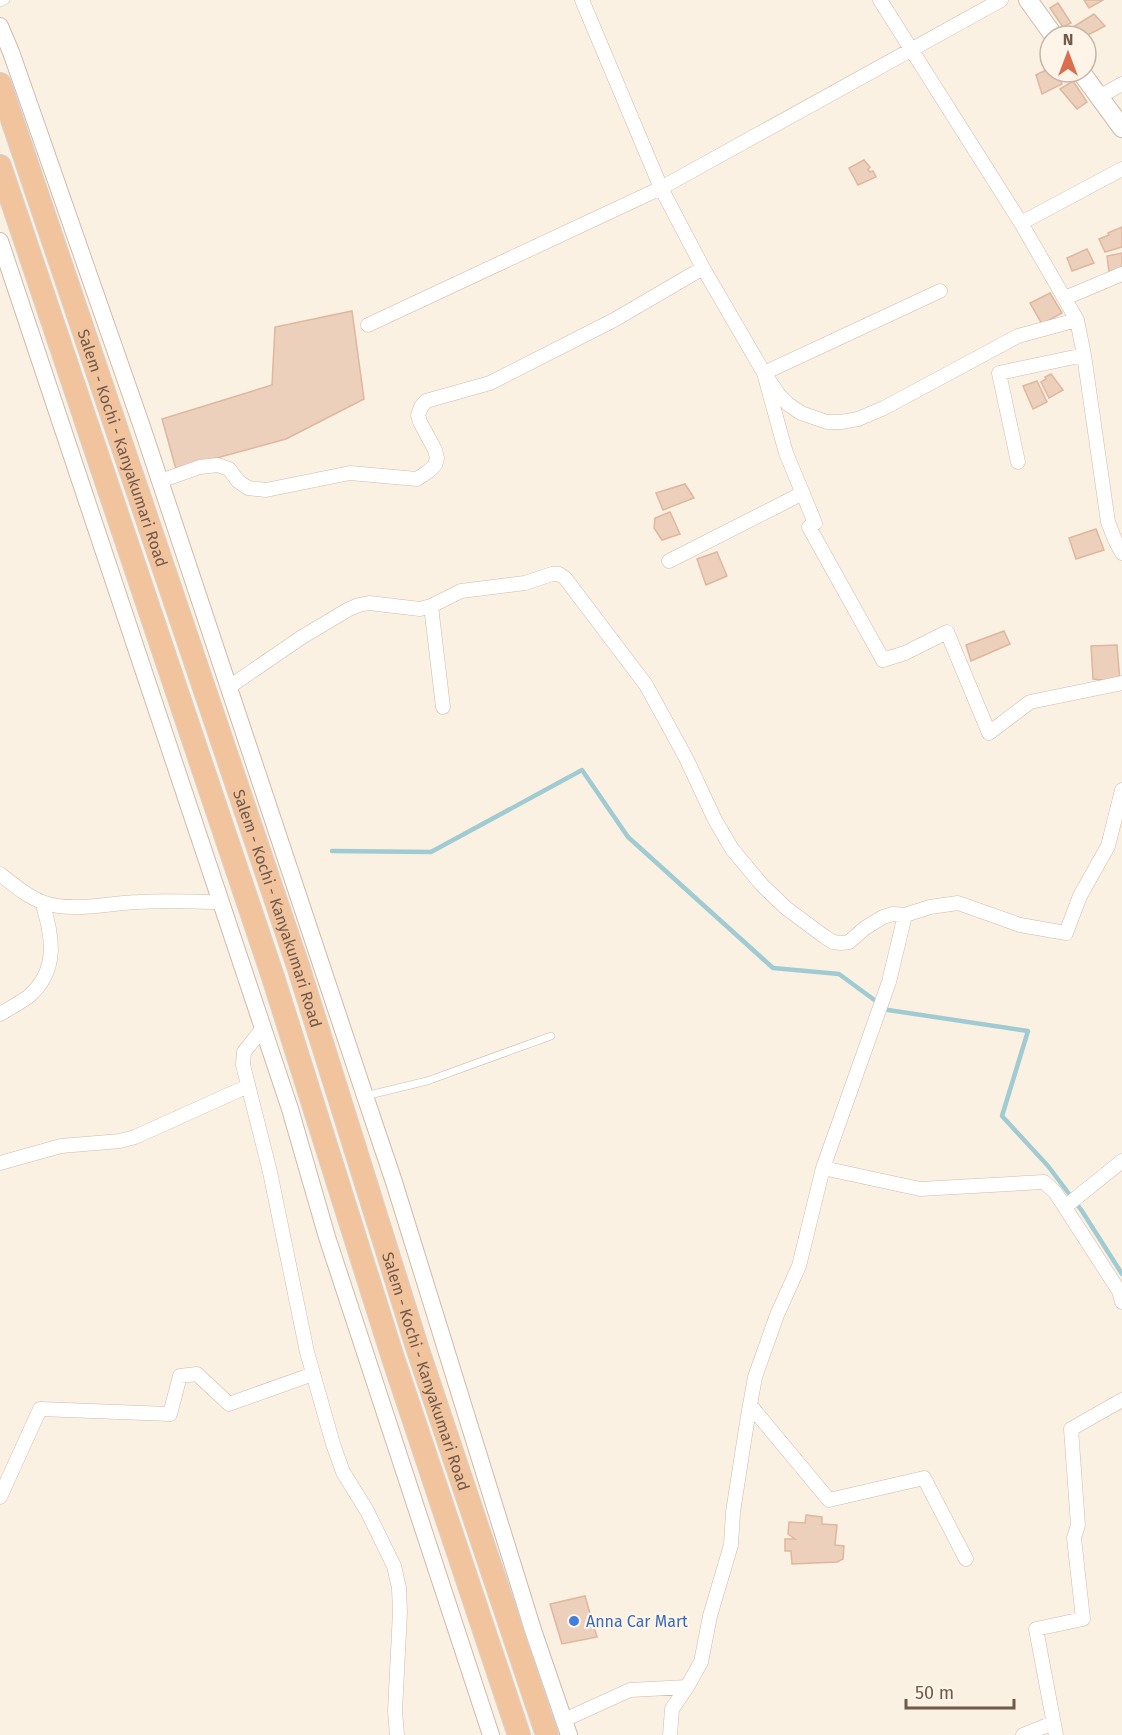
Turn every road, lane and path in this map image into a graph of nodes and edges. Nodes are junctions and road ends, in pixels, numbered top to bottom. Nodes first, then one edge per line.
1 (6, 0) edge
2 (582, 0) edge
3 (880, 0) edge
4 (1001, 0) edge
5 (1028, 0) edge
6 (0, 3) edge
7 (1045, 24) edge
8 (0, 26) edge
9 (910, 49) junction
10 (0, 84) edge
11 (1090, 84) edge
12 (1122, 84) edge
13 (1100, 97) junction
14 (1121, 125) edge
15 (0, 166) edge
16 (1122, 169) edge
17 (661, 188) junction
18 (1021, 224) junction
19 (0, 241) edge
20 (703, 268) junction
21 (1122, 274) edge
22 (940, 291) dead end
23 (1065, 298) junction
24 (1077, 320) junction
25 (368, 325) dead end
26 (1084, 355) junction
27 (764, 373) junction
28 (1018, 462) dead end
29 (160, 481) junction
30 (803, 493) junction
31 (1122, 553) edge
32 (669, 561) dead end
33 (431, 606) junction
34 (1122, 683) edge
35 (229, 687) junction
36 (443, 707) dead end
37 (1122, 790) edge
38 (1115, 847) edge
39 (0, 874) edge
40 (42, 902) junction
41 (220, 902) junction
42 (905, 915) junction
43 (0, 1014) edge
44 (263, 1028) junction
45 (551, 1036) dead end
46 (248, 1086) junction
47 (365, 1096) junction
48 (1122, 1161) edge
49 (0, 1162) edge
50 (823, 1168) junction
51 (1065, 1207) junction
52 (1122, 1302) edge
53 (313, 1374) junction
54 (1122, 1400) edge
55 (750, 1405) junction
56 (0, 1497) edge
57 (966, 1559) dead end
58 (687, 1687) junction
59 (567, 1728) edge
60 (1055, 1729) edge
61 (397, 1735) edge
62 (491, 1735) edge
63 (519, 1735) edge
64 (547, 1735) edge
65 (670, 1735) edge
66 (1023, 1735) edge

1 - 6 lane
2 - 17 street
3 - 9 street
4 - 9 street
5 - 7 main road
8 - 29 street
9 - 17 street
9 - 18 street
10 - 64 highway, Salem - Kochi - Kanyakumari Road
11 - 13 main road
12 - 13 street
13 - 14 main road
15 - 63 highway, Salem - Kochi - Kanyakumari Road
16 - 18 street
17 - 20 street
17 - 25 street
18 - 23 street
19 - 41 street
20 - 27 street
20 - 29 street
21 - 23 street
22 - 27 street
23 - 24 street
24 - 26 street
24 - 27 street
26 - 28 street
26 - 31 street
27 - 30 street
29 - 35 street
30 - 32 street
30 - 34 street
33 - 35 street
33 - 36 street
33 - 42 street
35 - 47 street
37 - 38 street
38 - 42 street
39 - 40 street
40 - 41 street
40 - 43 street
41 - 44 street
42 - 50 street
44 - 46 street
44 - 62 street
45 - 47 lane
46 - 49 street
46 - 53 street
47 - 59 street
48 - 51 street
50 - 51 street
50 - 55 street
51 - 52 street
53 - 56 street
53 - 61 street
54 - 60 street
55 - 57 street
55 - 58 street
58 - 59 street
58 - 65 street
60 - 66 street

